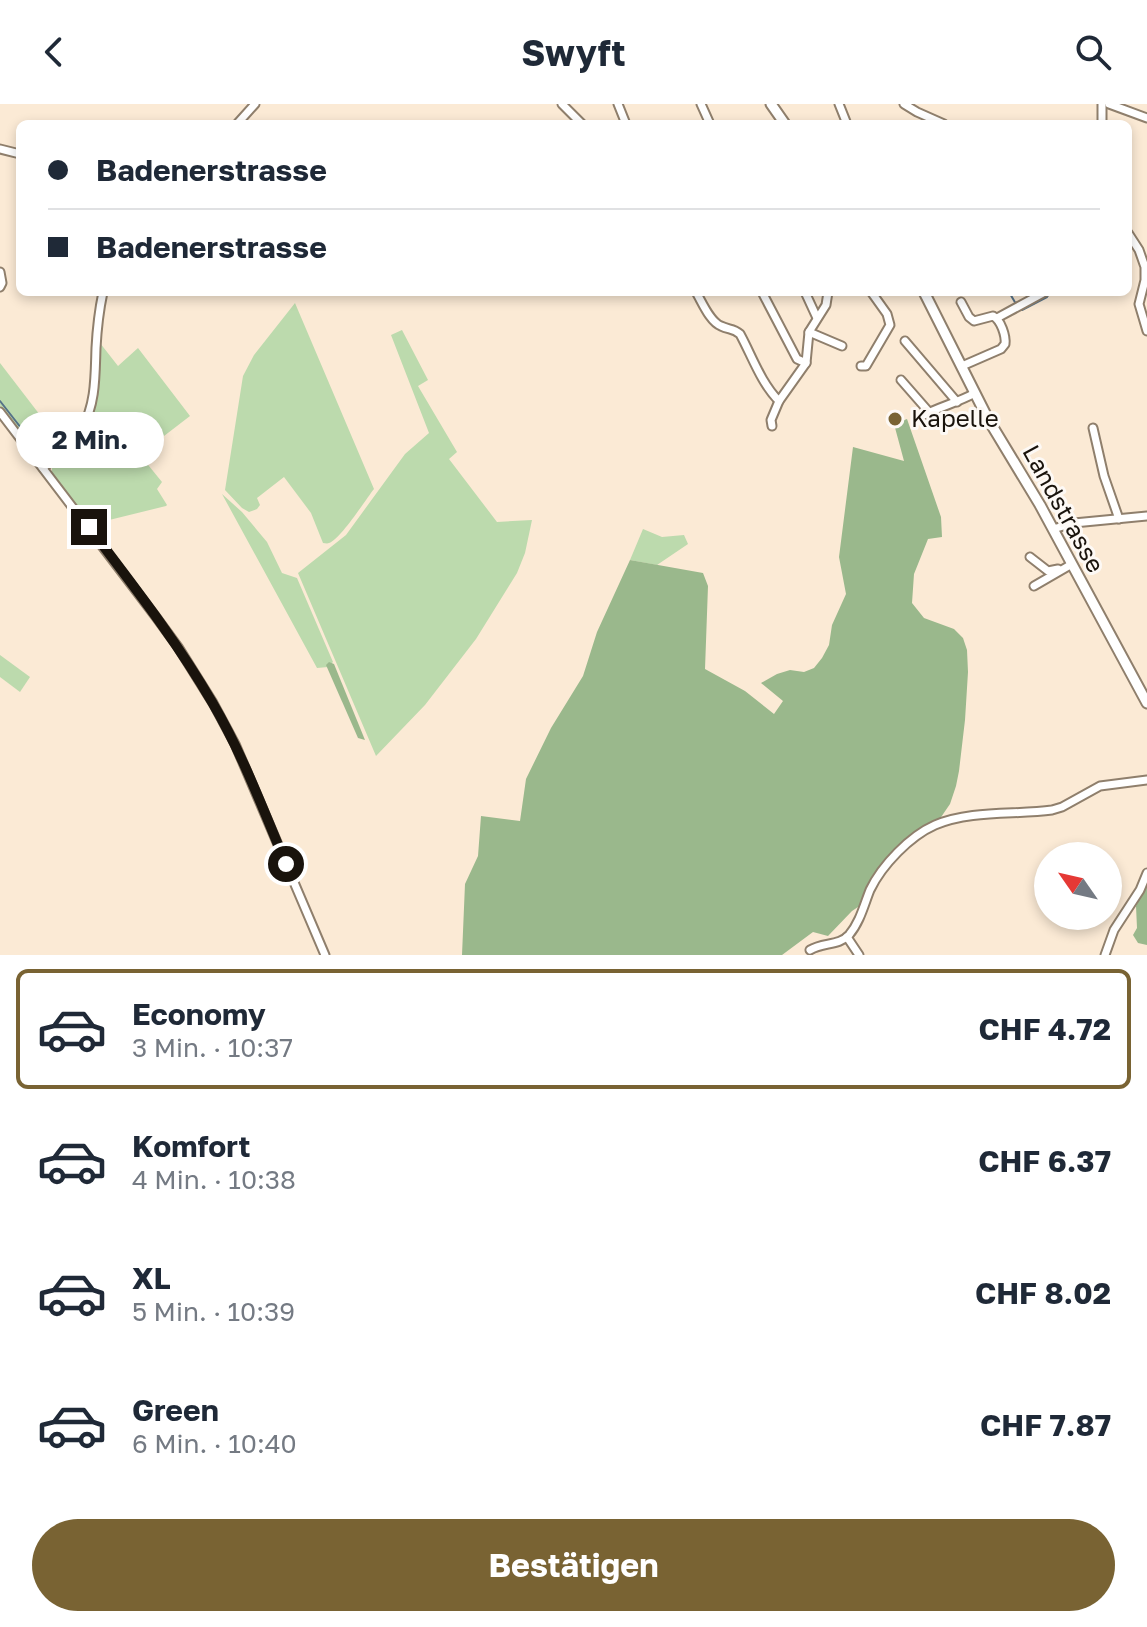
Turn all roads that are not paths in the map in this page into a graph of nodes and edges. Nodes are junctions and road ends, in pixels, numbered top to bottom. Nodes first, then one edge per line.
1 (255, 104) edge
2 (562, 104) edge
3 (904, 104) edge
4 (1109, 104) edge
5 (1147, 118) edge
6 (241, 120) edge
7 (578, 120) edge
8 (935, 120) edge
9 (1132, 239) edge
10 (0, 272) edge
11 (0, 287) edge
12 (102, 296) edge
13 (699, 296) edge
14 (764, 296) edge
15 (807, 296) edge
16 (827, 296) edge
17 (875, 296) edge
18 (926, 296) edge
19 (1040, 296) edge
20 (961, 302) dead end
21 (817, 318) junction
22 (997, 318) junction
23 (1147, 331) edge
24 (809, 332) junction
25 (905, 341) dead end
26 (842, 346) dead end
27 (806, 363) junction
28 (861, 366) dead end
29 (962, 366) junction
30 (901, 380) dead end
31 (975, 393) junction
32 (779, 401) junction
33 (957, 402) junction
34 (0, 412) edge
35 (929, 412) junction
36 (920, 417) dead end
37 (772, 426) dead end
38 (1093, 428) dead end
39 (43, 468) junction
40 (1147, 516) edge
41 (1119, 519) junction
42 (1053, 529) junction
43 (1030, 557) dead end
44 (1069, 566) junction
45 (1034, 586) dead end
46 (1147, 703) edge
47 (1147, 780) edge
48 (1147, 873) edge
49 (847, 937) junction
50 (810, 950) dead end
51 (325, 955) edge
52 (859, 955) edge
53 (1105, 955) edge

1 - 6 street
2 - 7 street
3 - 8 street
4 - 5 street
9 - 23 street
10 - 11 street
12 - 39 street
13 - 32 street
14 - 27 street
15 - 21 street
16 - 21 street
17 - 28 street
18 - 29 main road, Landstrasse
19 - 22 street
20 - 22 street
21 - 24 street
22 - 29 street
24 - 26 street
24 - 27 street
25 - 33 street
27 - 32 street
29 - 31 main road, Landstrasse
30 - 35 street
31 - 33 street
31 - 42 main road, Landstrasse
32 - 37 street
33 - 35 street
34 - 39 street
35 - 36 street
38 - 41 street
39 - 51 street
40 - 41 street
41 - 42 street
42 - 44 main road, Landstrasse
43 - 44 street
44 - 45 street
44 - 46 main road, Landstrasse
47 - 49 street
48 - 53 street
49 - 50 street
49 - 52 street

